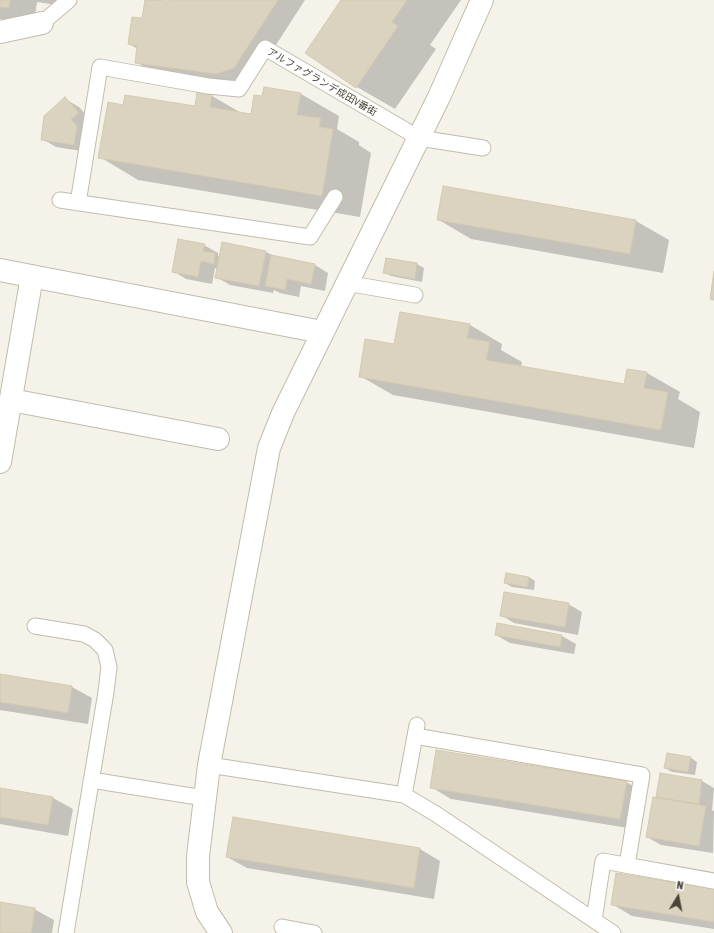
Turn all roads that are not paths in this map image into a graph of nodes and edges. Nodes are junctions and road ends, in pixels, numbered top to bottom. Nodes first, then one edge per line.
1 (69, 0) edge
2 (482, 0) edge
3 (42, 23) joint
4 (0, 32) edge
5 (419, 138) junction
6 (483, 148) dead end
7 (335, 197) dead end
8 (60, 200) dead end
9 (78, 203) junction
10 (0, 270) edge
11 (32, 276) junction
12 (346, 282) junction
13 (415, 295) dead end
14 (322, 332) junction
15 (11, 400) junction
16 (218, 440) dead end
17 (0, 462) edge
18 (35, 626) dead end
19 (209, 765) junction
20 (91, 780) junction
21 (404, 795) junction
22 (204, 798) junction
23 (626, 865) junction
24 (714, 881) edge
25 (594, 920) junction
26 (282, 927) dead end
27 (66, 933) edge
28 (221, 933) edge
29 (314, 933) edge
30 (613, 933) edge

1 - 3 lane
2 - 5 street
3 - 4 street
5 - 6 lane, アルファグランデ成田V番街
5 - 9 lane, アルファグランデ成田V番街
5 - 12 street
7 - 9 lane
8 - 9 lane
10 - 11 street
11 - 14 street
11 - 15 street
12 - 13 lane
12 - 14 street
14 - 19 street
15 - 16 street
15 - 17 street
18 - 20 lane
19 - 21 lane
19 - 22 street
20 - 22 lane
20 - 27 lane
21 - 23 lane
21 - 25 lane
22 - 28 street
23 - 24 lane
23 - 25 lane
25 - 30 lane
26 - 29 lane

